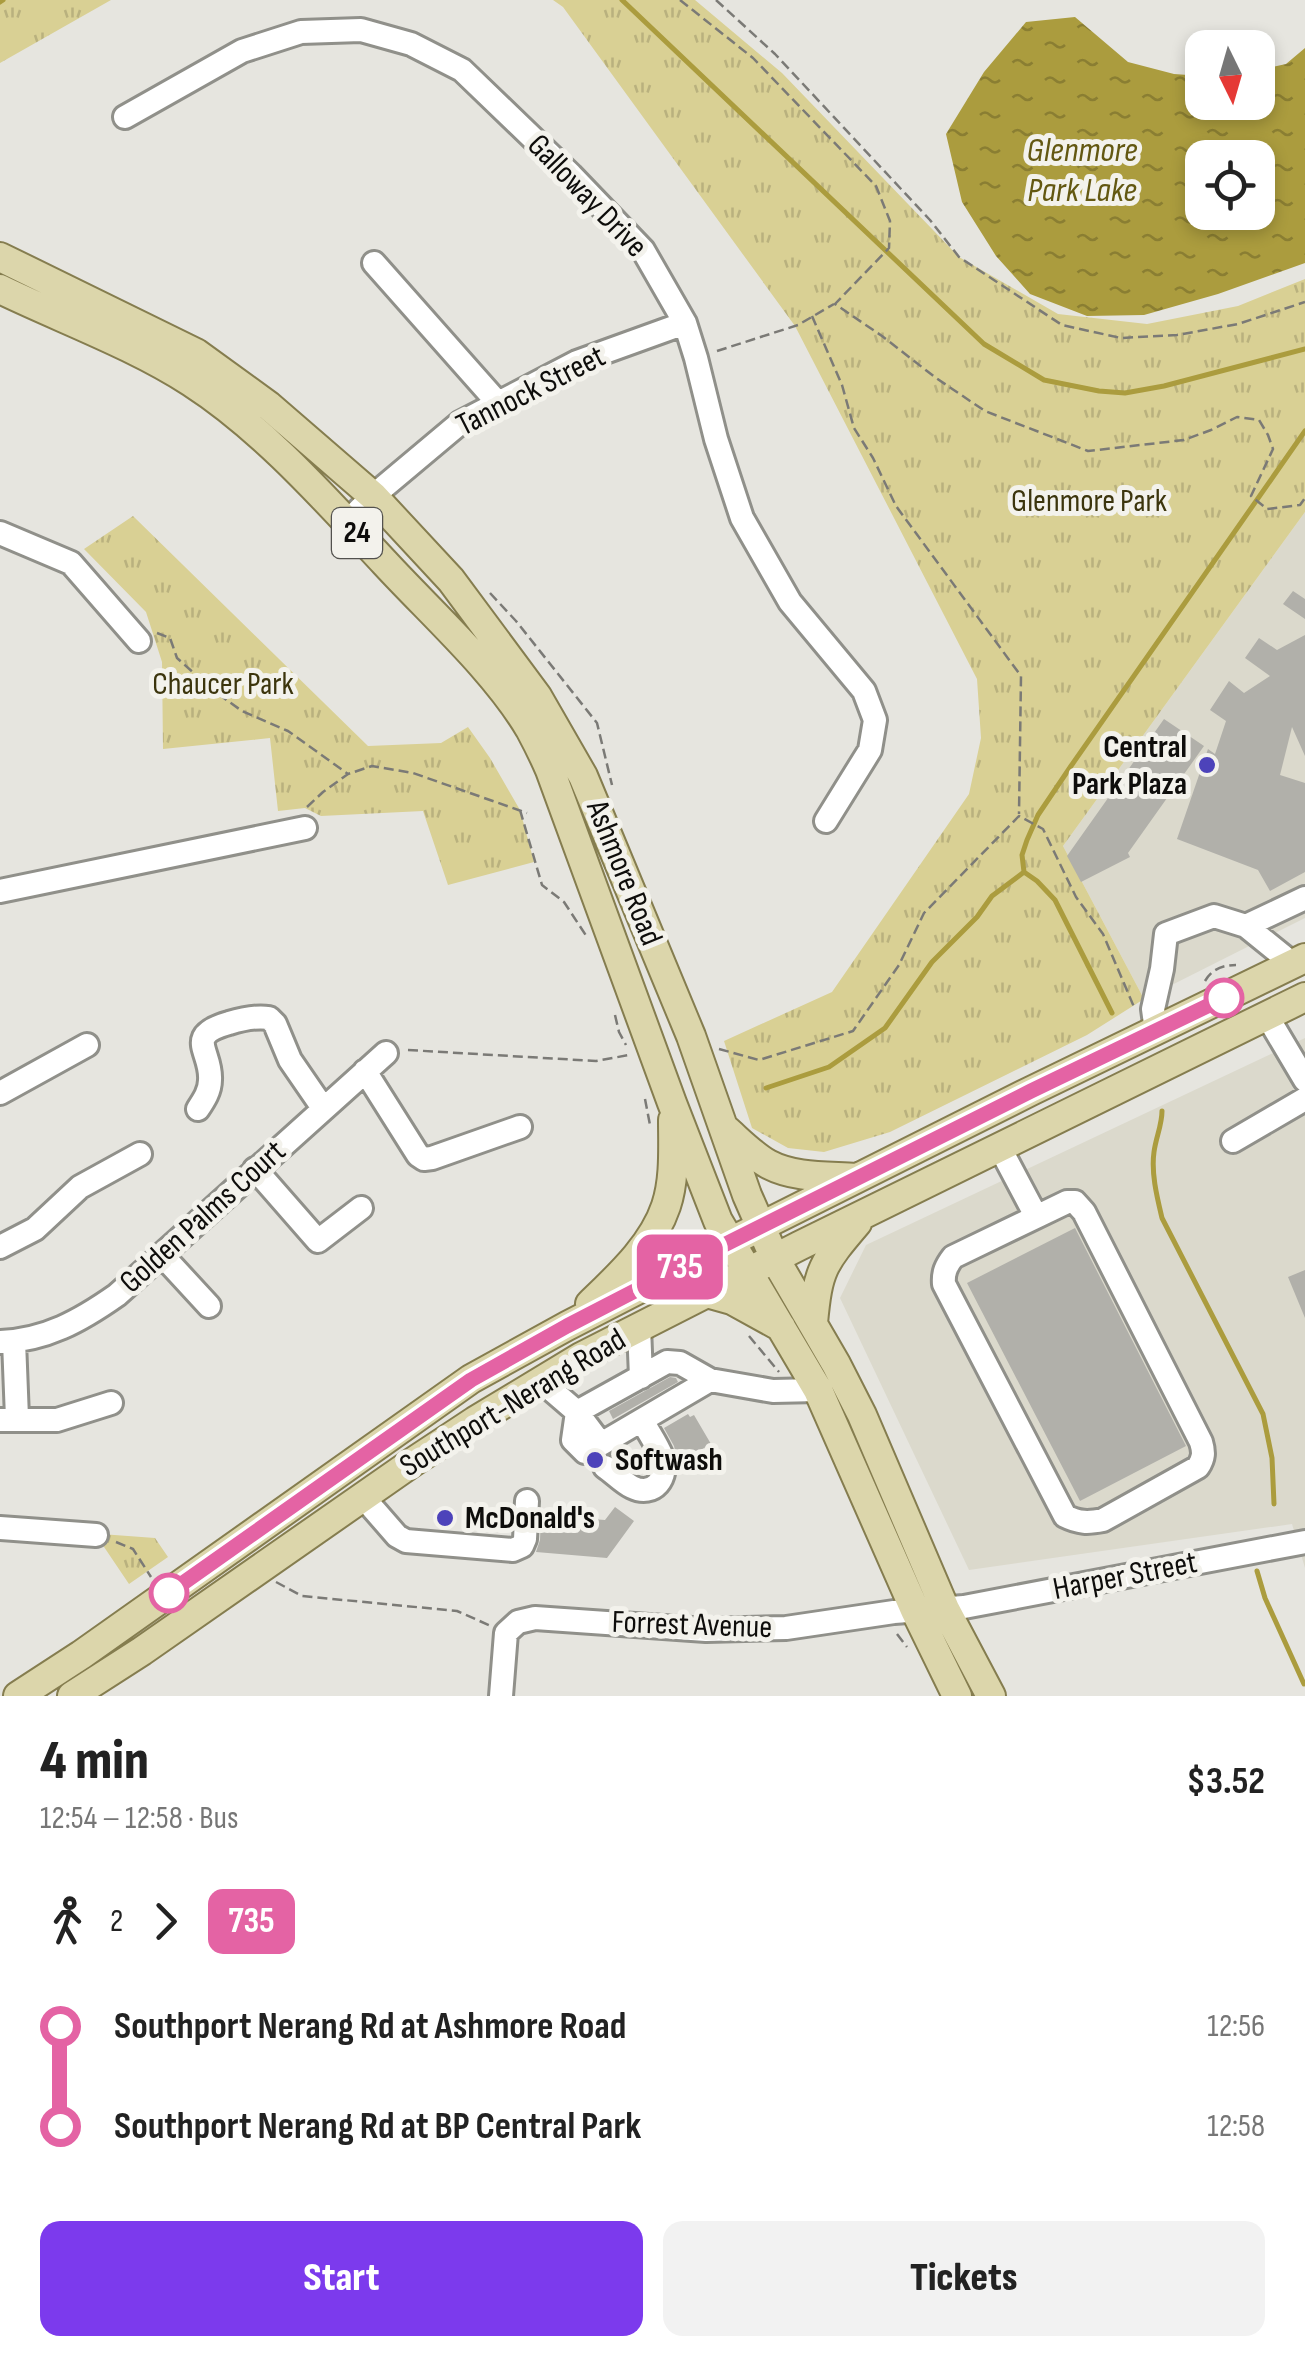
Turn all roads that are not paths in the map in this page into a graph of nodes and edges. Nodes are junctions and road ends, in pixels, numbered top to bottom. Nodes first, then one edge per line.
1 (125, 117) dead end
2 (0, 257) edge
3 (374, 264) dead end
4 (0, 290) edge
5 (684, 323) junction
6 (498, 403) junction
7 (373, 496) junction
8 (347, 522) junction
9 (0, 533) edge
10 (139, 640) road end
11 (826, 821) dead end
12 (305, 828) road end
13 (0, 891) edge
14 (1305, 898) edge
15 (1246, 926) junction
16 (1299, 961) edge
17 (1305, 997) edge
18 (1267, 1016) junction
19 (1151, 1034) junction
20 (87, 1045) dead end
21 (386, 1052) road end
22 (365, 1072) junction
23 (1305, 1080) edge
24 (0, 1093) edge
25 (1305, 1099) edge
26 (672, 1103) junction
27 (324, 1108) junction
28 (198, 1110) dead end
29 (723, 1127) junction
30 (520, 1128) dead end
31 (1233, 1141) dead end
32 (1000, 1148) junction
33 (140, 1154) dead end
34 (255, 1169) junction
35 (861, 1178) junction
36 (361, 1208) dead end
37 (866, 1214) junction
38 (1036, 1216) junction
39 (760, 1227) junction
40 (730, 1242) junction
41 (0, 1247) edge
42 (162, 1255) junction
43 (776, 1259) junction
44 (749, 1272) junction
45 (708, 1293) junction
46 (209, 1306) dead end
47 (813, 1324) junction
48 (567, 1326) junction
49 (639, 1327) junction
50 (782, 1328) junction
51 (7, 1342) edge
52 (645, 1374) junction
53 (541, 1380) junction
54 (710, 1380) junction
55 (804, 1390) junction
56 (610, 1393) junction
57 (678, 1399) junction
58 (112, 1404) dead end
59 (577, 1412) junction
60 (8, 1419) edge
61 (641, 1420) junction
62 (585, 1452) dead end
63 (605, 1467) dead end
64 (363, 1498) junction
65 (527, 1501) dead end
66 (0, 1528) edge
67 (96, 1535) road end
68 (1305, 1542) edge
69 (945, 1608) junction
70 (916, 1610) junction
71 (18, 1696) edge
72 (72, 1696) edge
73 (501, 1696) edge
74 (957, 1696) edge
75 (991, 1696) edge

1 - 5 street, Galloway Drive
2 - 7 main road, Ashmore Road / 24
3 - 6 street
4 - 8 main road, Ashmore Road / 24
5 - 6 street, Tannock Street
5 - 11 street, Galloway Drive
6 - 7 street, Tannock Street
7 - 8 street, Tannock Street
7 - 29 main road, Ashmore Road / 24
8 - 26 main road, Ashmore Road / 24
9 - 10 street
12 - 13 street
14 - 15 street
15 - 16 street
15 - 19 street
16 - 19 main road, Southport-Nerang Road
17 - 18 main road, Southport-Nerang Road
18 - 23 street
18 - 32 main road, Southport-Nerang Road
19 - 35 main road, Southport-Nerang Road
20 - 24 street
21 - 22 street, Golden Palms Court
22 - 27 street, Golden Palms Court
22 - 30 street
25 - 31 street
26 - 40 main road, Ashmore Road / 24
26 - 48 main road
27 - 28 street
27 - 34 street, Golden Palms Court
29 - 35 main road
29 - 39 main road, Ashmore Road / 24
32 - 37 main road, Southport-Nerang Road
32 - 38 street
33 - 41 street
34 - 36 street
34 - 42 street, Golden Palms Court
35 - 39 main road, Southport-Nerang Road
37 - 43 main road, Southport-Nerang Road
37 - 47 main road
38 - 38 street
39 - 40 main road, Southport-Nerang Road
39 - 43 main road, Ashmore Road / 24
40 - 44 main road, Ashmore Road / 24
40 - 48 main road, Southport-Nerang Road
42 - 46 street
42 - 51 street, Golden Palms Court
43 - 44 main road, Southport-Nerang Road
43 - 47 main road, Ashmore Road
44 - 45 main road, Southport-Nerang Road
44 - 50 main road, Ashmore Road
45 - 49 main road, Southport-Nerang Road
45 - 50 main road
47 - 69 main road, Ashmore Road
48 - 71 main road, Southport-Nerang Road
49 - 52 street
49 - 53 main road, Southport-Nerang Road
50 - 55 main road, Ashmore Road
51 - 60 street
52 - 54 street
52 - 56 street
52 - 57 street
52 - 61 street
53 - 59 street
53 - 64 main road, Southport-Nerang Road
54 - 55 street
54 - 57 street
55 - 70 main road, Ashmore Road
56 - 59 street
56 - 61 street
57 - 61 street
58 - 60 street
59 - 61 street
59 - 62 street
61 - 63 street
64 - 65 street
64 - 72 main road, Southport-Nerang Road
66 - 67 street
68 - 69 street, Harper Street
69 - 70 street, Forrest Avenue
69 - 75 main road, Ashmore Road
70 - 73 street, Forrest Avenue
70 - 74 main road, Ashmore Road

